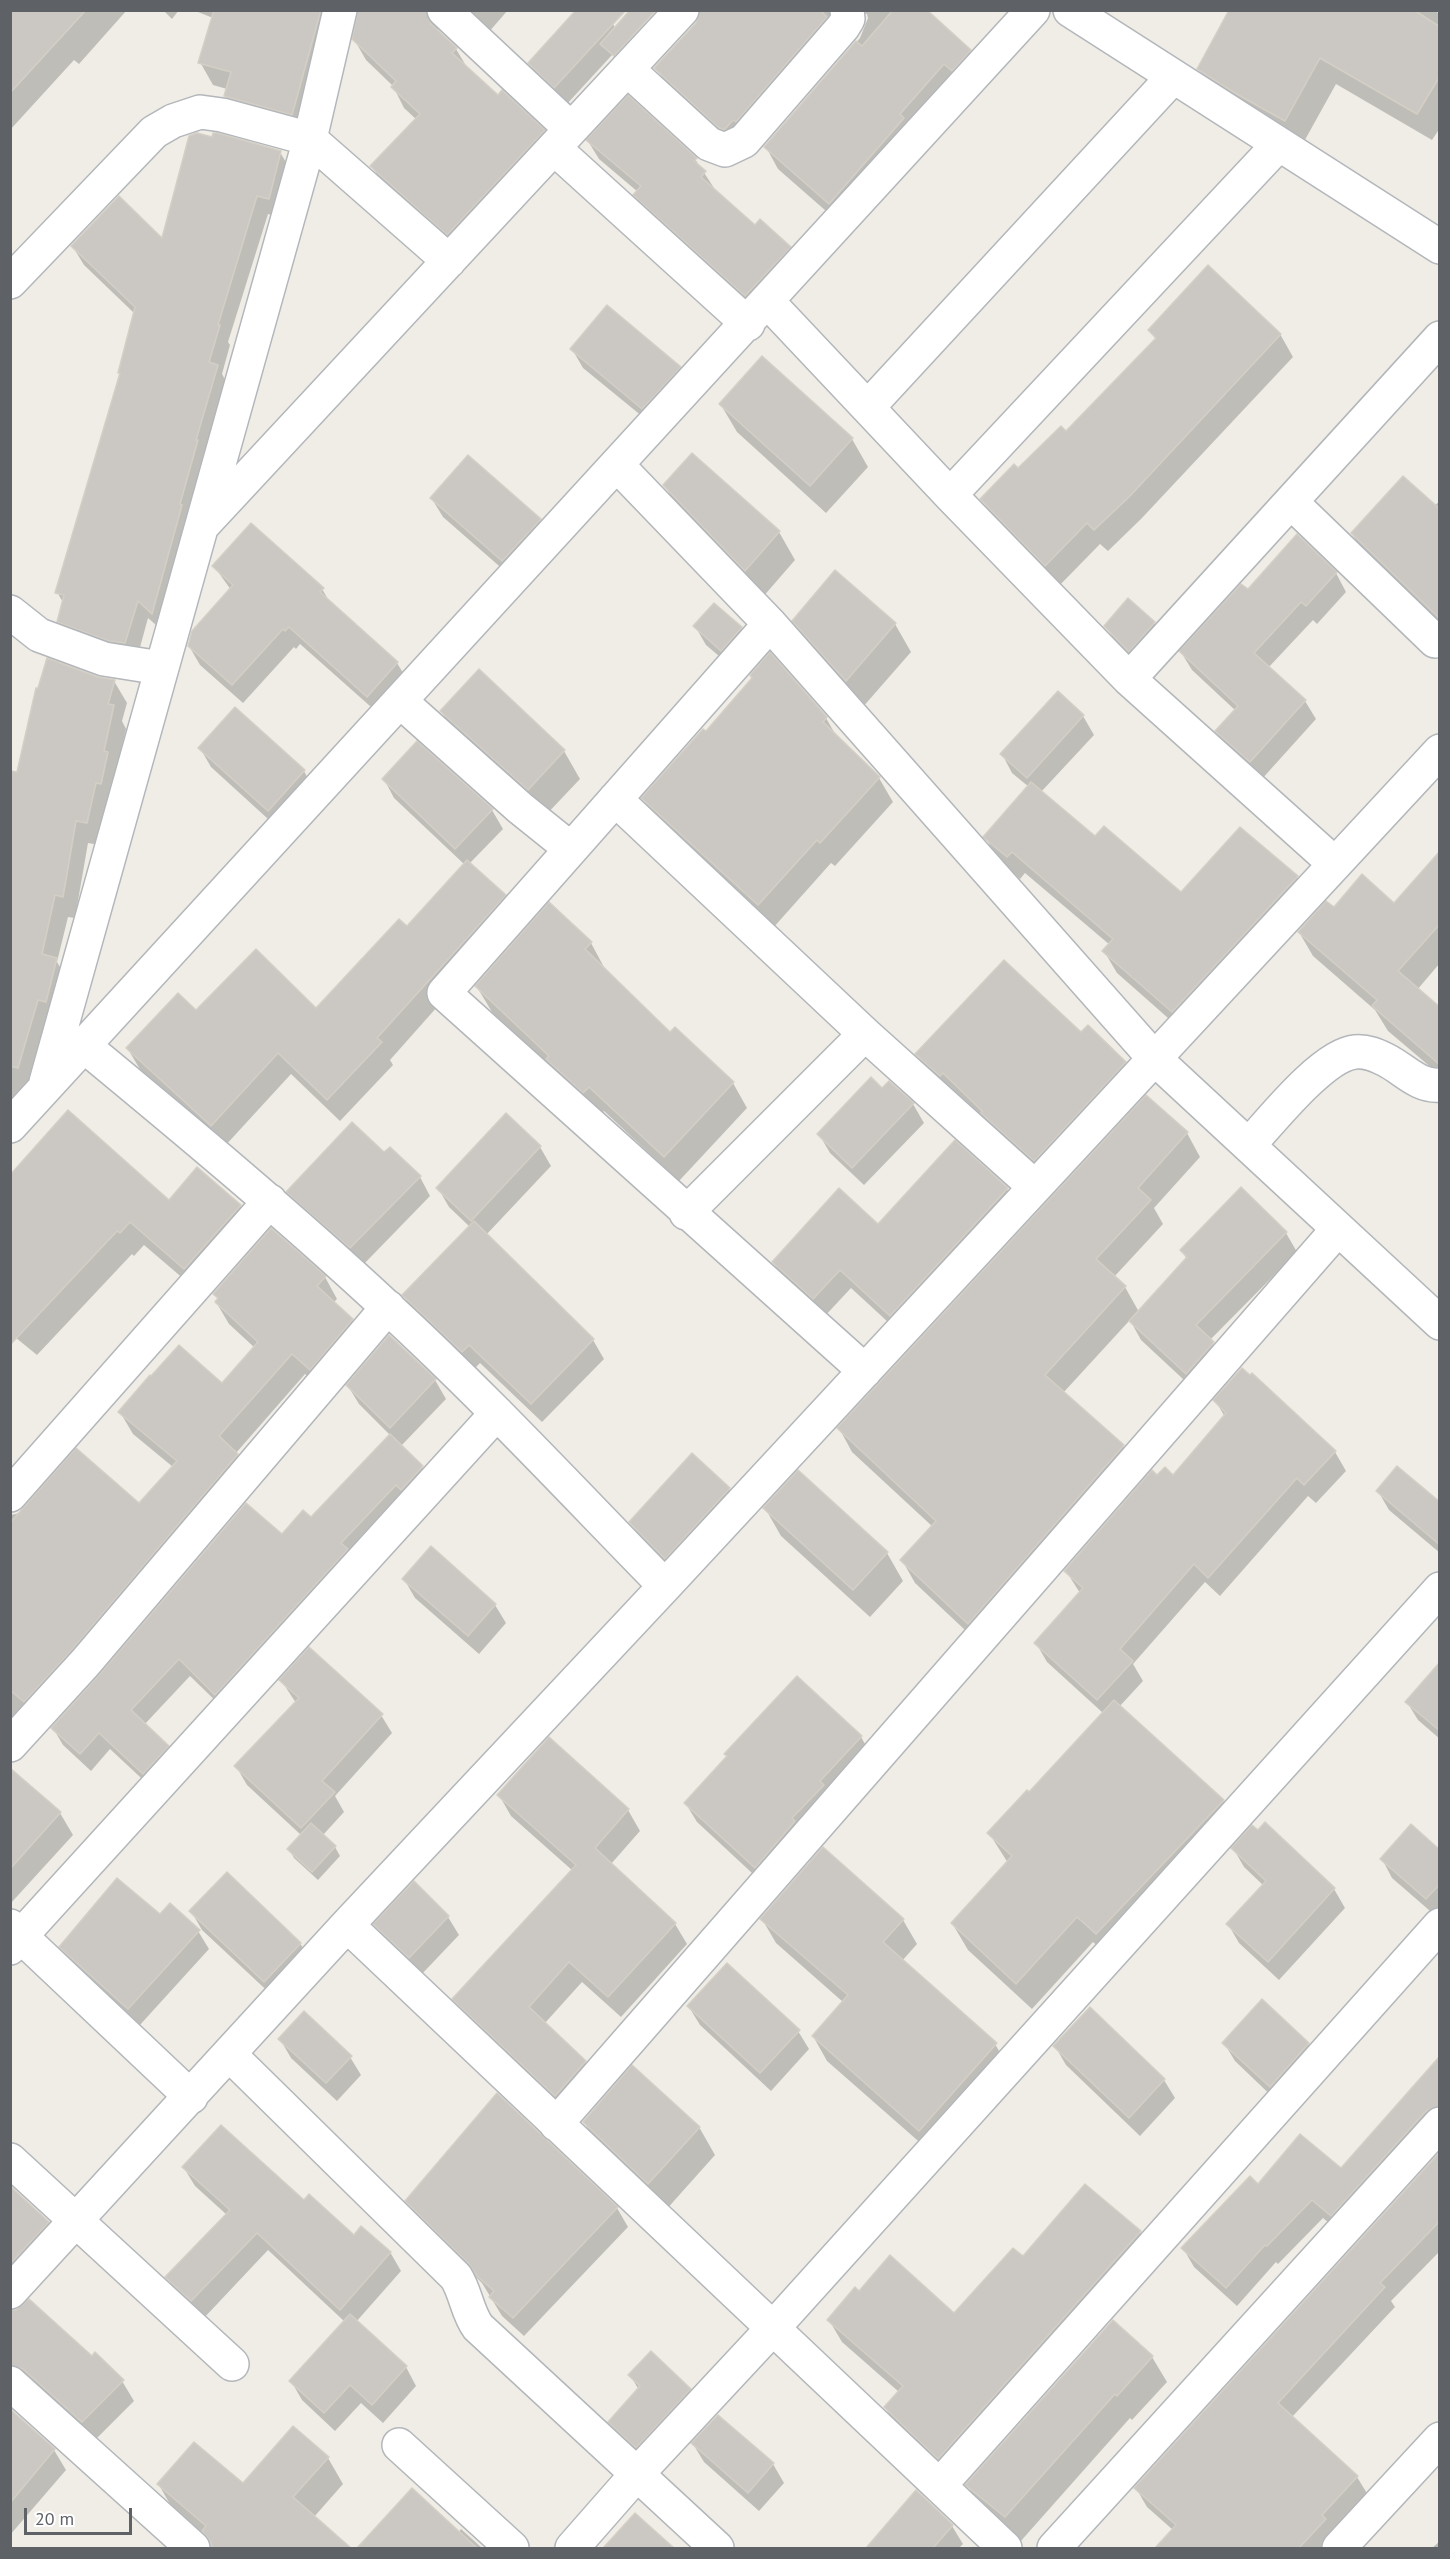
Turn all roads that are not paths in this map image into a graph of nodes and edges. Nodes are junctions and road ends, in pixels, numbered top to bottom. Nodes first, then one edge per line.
1 (340, 10) edge
2 (444, 10) edge
3 (682, 10) edge
4 (847, 10) edge
5 (1033, 10) edge
6 (1070, 10) edge
7 (627, 69) junction
8 (1173, 77) junction
9 (310, 139) junction
10 (562, 139) junction
11 (1279, 144) junction
12 (1440, 247) edge
13 (449, 261) junction
14 (10, 282) edge
15 (758, 313) junction
16 (1440, 338) edge
17 (868, 407) junction
18 (617, 465) junction
19 (950, 495) junction
20 (1291, 502) junction
21 (200, 528) junction
22 (10, 612) edge
23 (770, 624) junction
24 (1435, 641) dead end
25 (162, 668) junction
26 (1129, 679) junction
27 (400, 701) junction
28 (1440, 751) edge
29 (615, 799) junction
30 (571, 849) junction
31 (1335, 864) junction
32 (865, 1034) junction
33 (83, 1045) junction
34 (1154, 1058) junction
35 (1440, 1085) edge
36 (44, 1090) junction
37 (10, 1126) edge
38 (1249, 1145) junction
39 (1035, 1187) junction
40 (270, 1201) junction
41 (686, 1213) junction
42 (1338, 1228) junction
43 (388, 1307) junction
44 (1440, 1323) edge
45 (865, 1371) junction
46 (496, 1413) junction
47 (10, 1495) edge
48 (665, 1586) junction
49 (1440, 1589) edge
50 (10, 1745) edge
51 (347, 1925) junction
52 (1440, 1925) edge
53 (14, 1937) edge
54 (229, 2054) junction
55 (191, 2097) junction
56 (556, 2124) junction
57 (1440, 2124) edge
58 (10, 2160) edge
59 (76, 2221) junction
60 (10, 2292) edge
61 (773, 2328) junction
62 (232, 2364) dead end
63 (10, 2383) edge
64 (1440, 2439) edge
65 (399, 2445) dead end
66 (636, 2475) junction
67 (940, 2485) junction
68 (193, 2548) edge
69 (512, 2548) edge
70 (572, 2548) edge
71 (717, 2548) edge
72 (1005, 2548) edge
73 (1054, 2548) edge
74 (1339, 2548) edge

1 - 9 street
2 - 10 street
3 - 7 street
4 - 7 street
5 - 15 street
6 - 8 street
7 - 10 street
8 - 11 street
8 - 17 street
9 - 13 street
9 - 14 street
9 - 21 street
10 - 13 street
10 - 15 street
11 - 12 street
11 - 19 street
13 - 21 street
15 - 17 street
15 - 18 street
16 - 20 street
17 - 19 street
18 - 23 street
18 - 27 street
19 - 26 street
20 - 24 street
20 - 26 street
21 - 25 street
22 - 25 street
23 - 29 street
23 - 34 street
25 - 36 street
26 - 31 street
27 - 30 street
27 - 33 street
28 - 31 street
29 - 30 street
29 - 32 street
30 - 41 street
31 - 34 street
32 - 39 street
32 - 41 street
33 - 36 street
33 - 40 street
34 - 38 street
34 - 39 street
35 - 38 street
36 - 37 street
38 - 42 street
39 - 45 street
40 - 43 street
40 - 47 street
41 - 45 street
42 - 44 street
42 - 56 street
43 - 46 street
43 - 50 street
45 - 48 street
46 - 48 street
46 - 53 street
48 - 51 street
49 - 61 street
51 - 54 street
51 - 56 street
52 - 67 street
53 - 55 street
54 - 55 street
54 - 66 street
55 - 59 street
56 - 61 street
57 - 73 street
58 - 59 street
59 - 60 street
59 - 62 street
61 - 66 street
61 - 67 street
63 - 68 street
64 - 74 street
65 - 69 street
66 - 70 street
66 - 71 street
67 - 72 street

